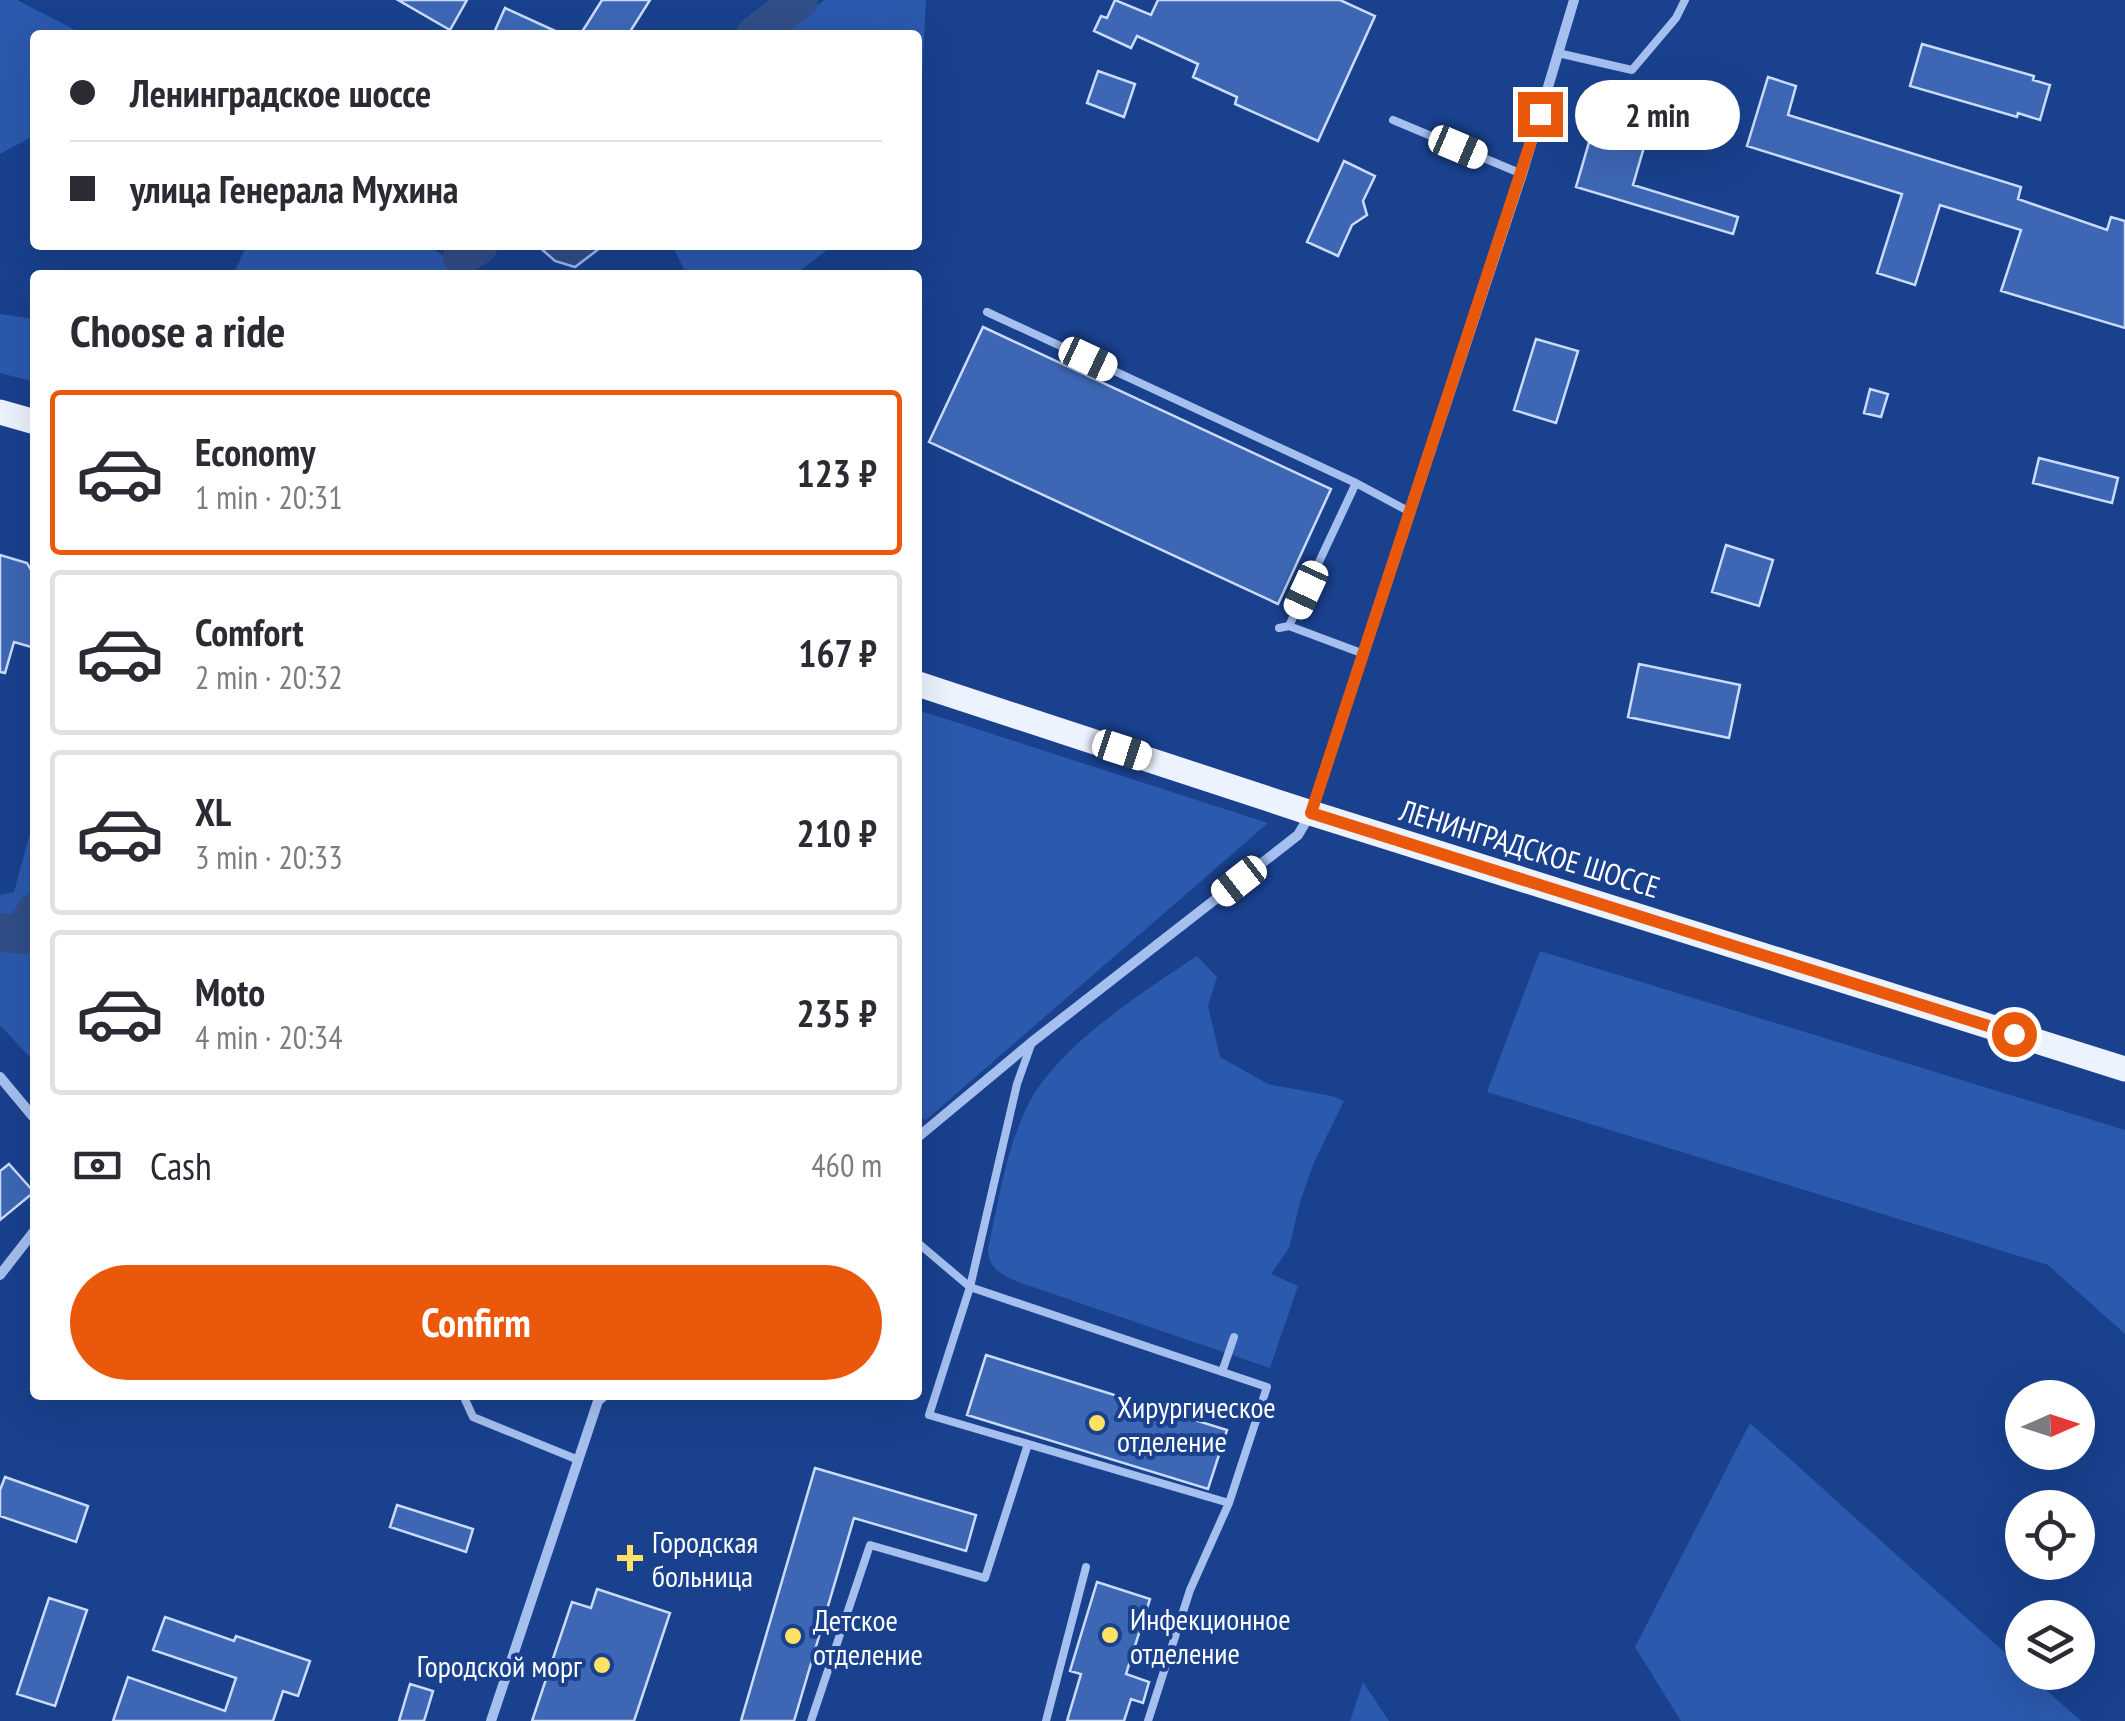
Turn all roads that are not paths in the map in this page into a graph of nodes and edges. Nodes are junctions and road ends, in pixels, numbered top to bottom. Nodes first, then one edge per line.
1 (1574, 0) edge
2 (1685, 0) edge
3 (1558, 53) junction
4 (1393, 120) dead end
5 (1522, 174) junction
6 (987, 312) dead end
7 (0, 412) edge
8 (30, 421) edge
9 (1356, 483) junction
10 (1410, 512) junction
11 (1364, 654) junction
12 (922, 685) edge
13 (1311, 813) junction
14 (1032, 1042) junction
15 (2125, 1069) edge
16 (0, 1077) edge
17 (30, 1113) edge
18 (922, 1133) edge
19 (30, 1236) edge
20 (922, 1246) edge
21 (0, 1275) edge
22 (970, 1287) junction
23 (1234, 1337) dead end
24 (1222, 1372) junction
25 (466, 1400) edge
26 (598, 1400) edge
27 (1028, 1444) junction
28 (576, 1459) junction
29 (1230, 1503) junction
30 (1086, 1567) dead end
31 (491, 1721) edge
32 (811, 1721) edge
33 (1046, 1721) edge
34 (1148, 1721) edge

1 - 3 street
2 - 3 lane
3 - 5 street
4 - 5 lane
5 - 10 street
6 - 9 lane
7 - 8 main road
9 - 10 lane
9 - 11 lane
10 - 11 street
11 - 13 street
12 - 13 main road, ЛЕНИНГРАДСКОЕ ШОССЕ
13 - 14 street
13 - 15 main road, ЛЕНИНГРАДСКОЕ ШОССЕ
14 - 18 street
14 - 22 lane
16 - 17 street
19 - 21 street
20 - 22 lane
22 - 24 lane
22 - 27 lane
23 - 24 lane
24 - 29 lane
25 - 28 lane
26 - 28 street
27 - 29 lane
27 - 32 lane
28 - 31 street
29 - 34 lane
30 - 33 lane

